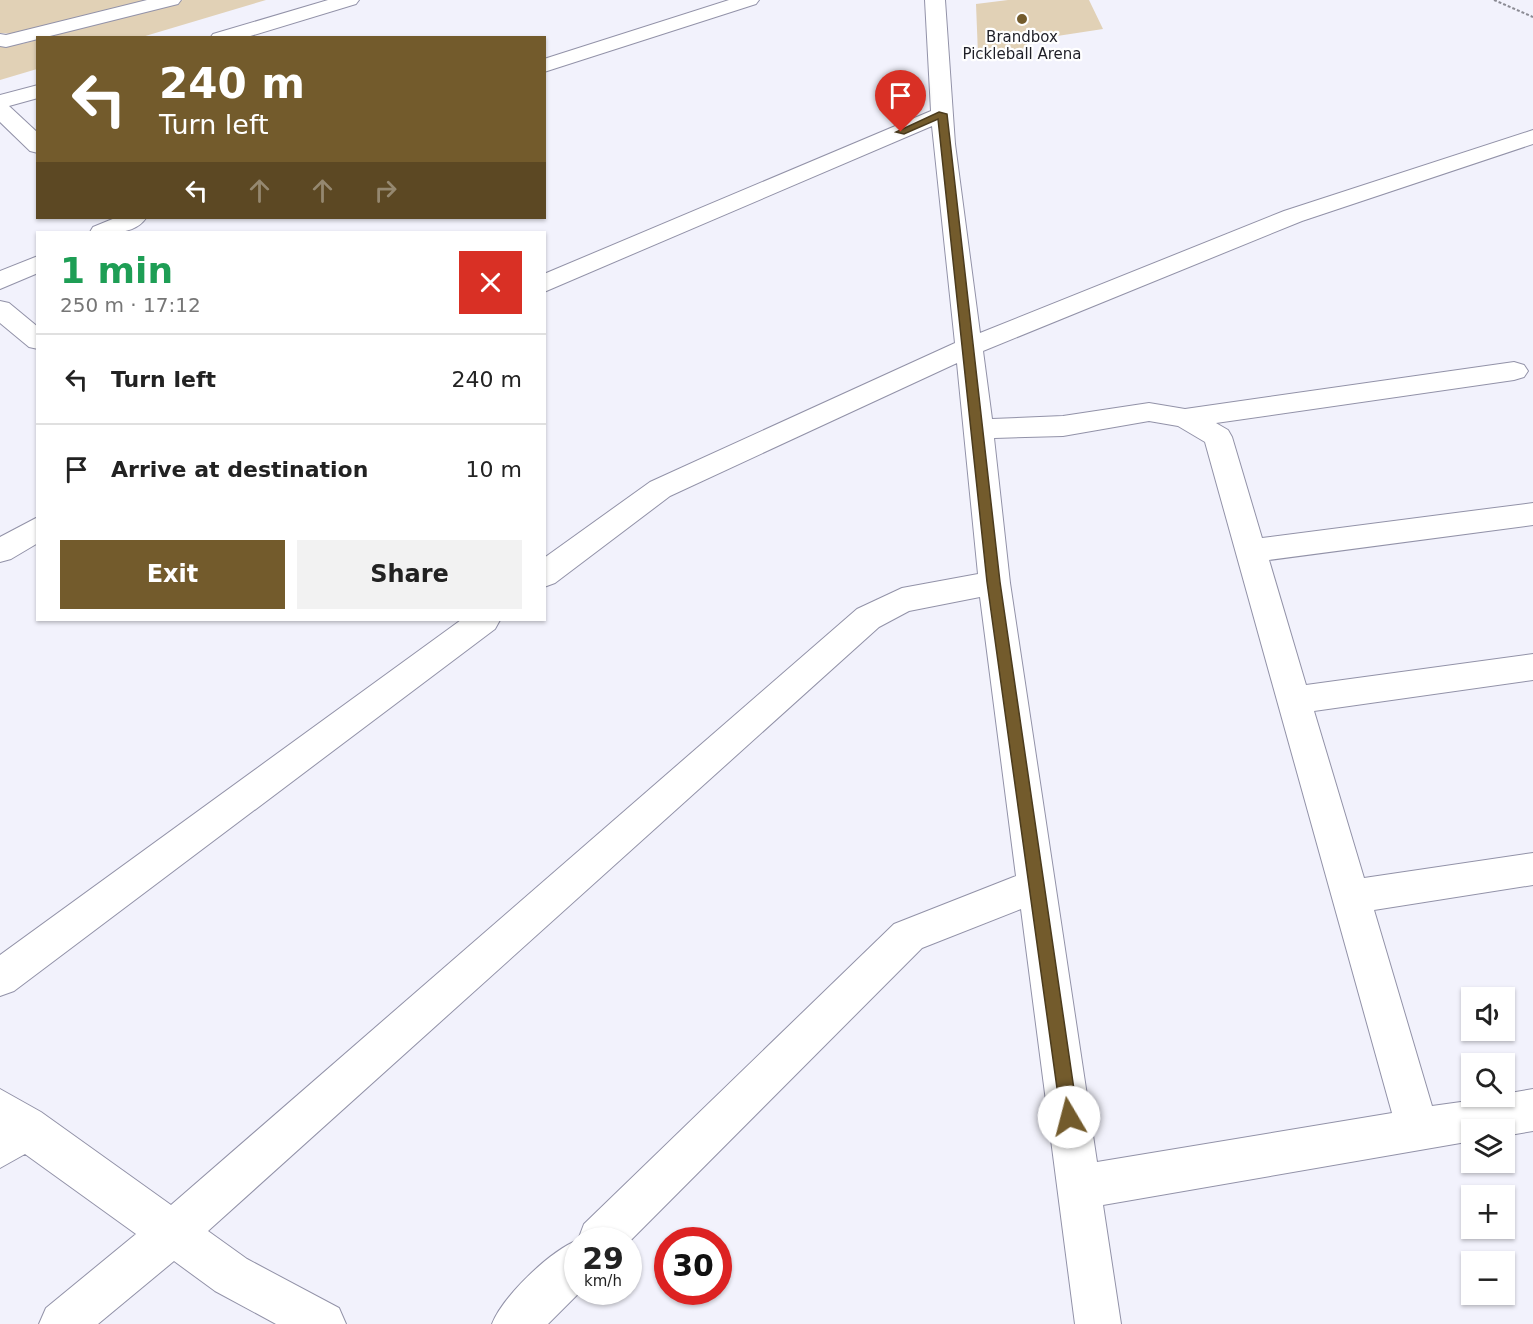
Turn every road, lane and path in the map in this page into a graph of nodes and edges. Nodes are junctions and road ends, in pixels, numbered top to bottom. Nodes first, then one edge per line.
1 (171, 0) edge
2 (349, 0) edge
3 (749, 0) edge
4 (935, 0) edge
5 (1494, 0) edge
6 (1533, 17) edge
7 (227, 36) edge
8 (0, 40) edge
9 (546, 65) edge
10 (36, 92) edge
11 (0, 102) edge
12 (0, 110) edge
13 (942, 114) junction
14 (1533, 137) edge
15 (36, 144) edge
16 (36, 264) edge
17 (0, 281) edge
18 (546, 283) edge
19 (0, 309) edge
20 (36, 339) edge
21 (969, 347) junction
22 (1515, 371) dead end
23 (1185, 418) junction
24 (979, 429) junction
25 (1533, 514) edge
26 (36, 529) edge
27 (0, 551) edge
28 (1251, 551) junction
29 (546, 574) edge
30 (994, 582) junction
31 (483, 621) edge
32 (1533, 668) edge
33 (1294, 700) junction
34 (1533, 868) edge
35 (1037, 885) junction
36 (1350, 897) junction
37 (0, 978) edge
38 (1533, 1110) edge
39 (9, 1128) edge
40 (1418, 1130) junction
41 (1079, 1187) junction
42 (613, 1227) edge
43 (173, 1233) junction
44 (564, 1276) edge
45 (62, 1324) edge
46 (323, 1324) edge
47 (515, 1324) edge
48 (1098, 1324) edge

1 - 8 street
2 - 7 street
3 - 9 street
4 - 13 street
5 - 6 path
10 - 11 street
12 - 15 street
13 - 18 street
13 - 21 street
14 - 21 street
16 - 17 street
19 - 20 street
21 - 24 street
21 - 29 street
22 - 23 street
23 - 24 street
23 - 28 street
24 - 30 street
25 - 28 street
26 - 27 street
28 - 33 street
30 - 35 street
30 - 43 street
31 - 37 street
32 - 33 street
33 - 36 street
34 - 36 street
35 - 41 street
35 - 42 street
36 - 40 street
38 - 40 street
39 - 43 street
40 - 41 street
41 - 48 street
43 - 45 street
43 - 46 street
44 - 47 street

